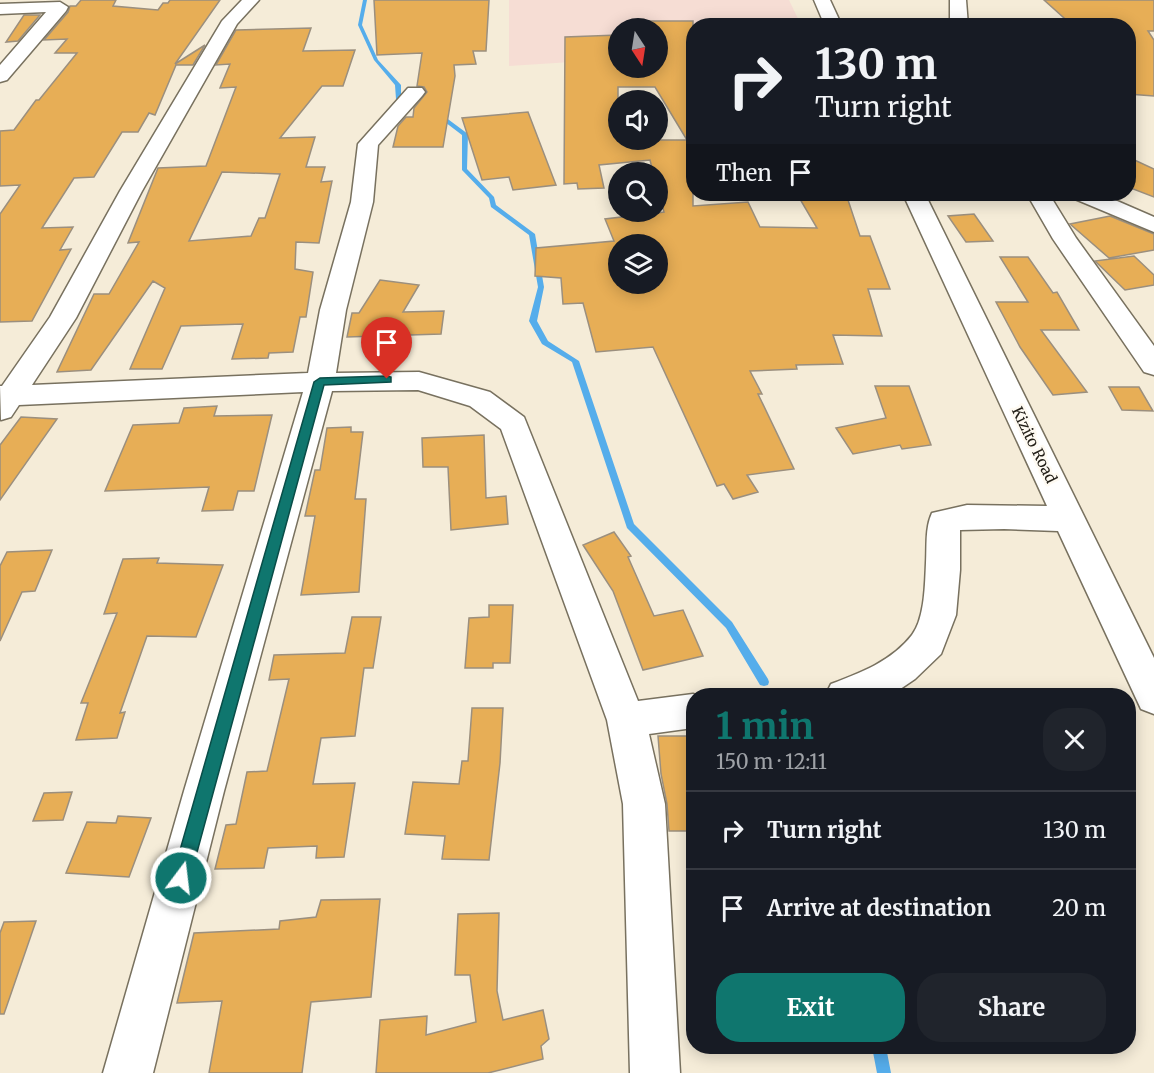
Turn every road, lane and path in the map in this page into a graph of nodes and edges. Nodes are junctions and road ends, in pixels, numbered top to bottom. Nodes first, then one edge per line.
1 (251, 0) edge
2 (822, 0) edge
3 (958, 0) edge
4 (64, 3) edge
5 (0, 9) edge
6 (830, 18) edge
7 (959, 18) edge
8 (0, 76) edge
9 (415, 92) dead end
10 (917, 201) edge
11 (1042, 201) edge
12 (1099, 201) edge
13 (1154, 225) edge
14 (1154, 366) edge
15 (320, 382) junction
16 (3, 401) edge
17 (1069, 519) junction
18 (871, 688) edge
19 (1154, 697) edge
20 (686, 712) edge
21 (626, 720) junction
22 (128, 1073) edge
23 (655, 1073) edge

1 - 16 street
2 - 6 street
3 - 7 street
4 - 5 street
4 - 8 street
9 - 15 street
10 - 17 street, Kizito Road
11 - 14 street
12 - 13 street
15 - 16 street
15 - 21 street
15 - 22 street
17 - 18 street
17 - 19 street, Kizito Road
20 - 21 street
21 - 23 street

